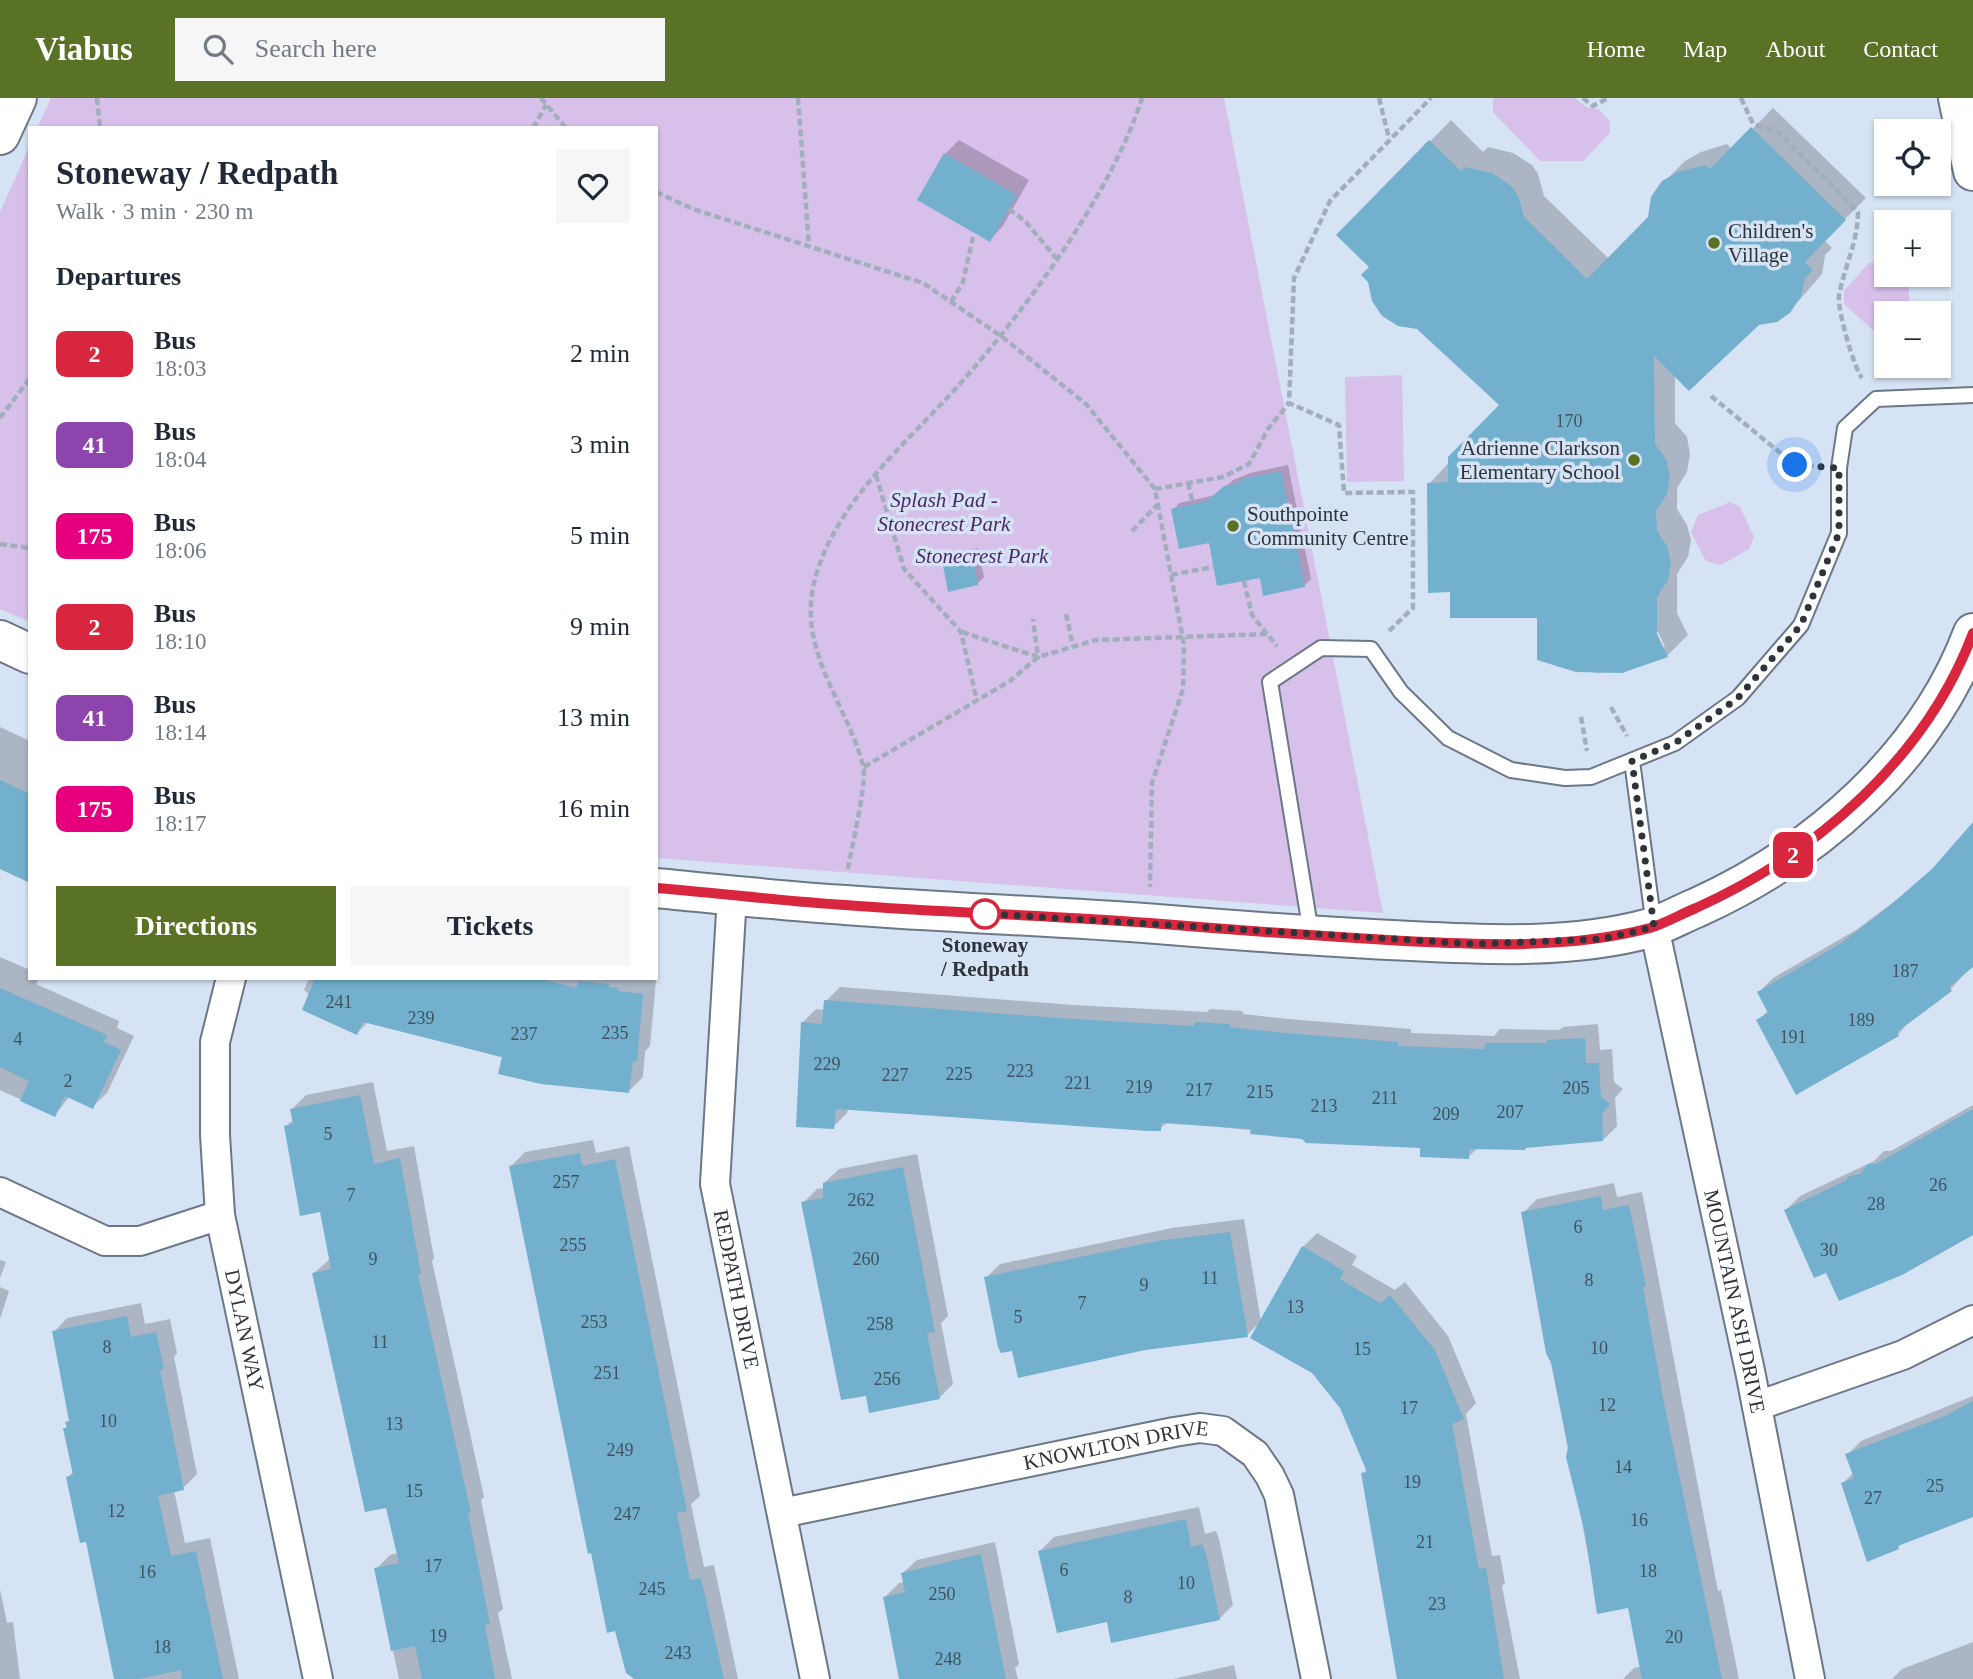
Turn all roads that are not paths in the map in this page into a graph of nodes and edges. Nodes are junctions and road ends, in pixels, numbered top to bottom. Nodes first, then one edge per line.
1 (17, 98) edge
2 (1958, 98) edge
3 (0, 135) edge
4 (1973, 171) edge
5 (1973, 396) edge
6 (1973, 633) edge
7 (0, 640) edge
8 (28, 653) edge
9 (1632, 761) junction
10 (658, 888) edge
11 (732, 895) junction
12 (1654, 927) junction
13 (1312, 936) junction
14 (230, 980) edge
15 (0, 1192) edge
16 (220, 1216) junction
17 (1973, 1320) edge
18 (1757, 1406) junction
19 (782, 1513) junction
20 (317, 1679) edge
21 (815, 1679) edge
22 (1316, 1679) edge
23 (1810, 1679) edge

1 - 3 street
2 - 4 street
5 - 9 lane
6 - 12 street
7 - 8 street
9 - 12 lane
9 - 13 lane
10 - 11 street
11 - 13 street
11 - 19 street, REDPATH DRIVE
12 - 13 street
12 - 18 street, MOUNTAIN ASH DRIVE
14 - 16 street, DYLAN WAY
15 - 16 street
16 - 20 street, DYLAN WAY
17 - 18 street
18 - 23 street, MOUNTAIN ASH DRIVE
19 - 21 street, REDPATH DRIVE
19 - 22 street, KNOWLTON DRIVE

